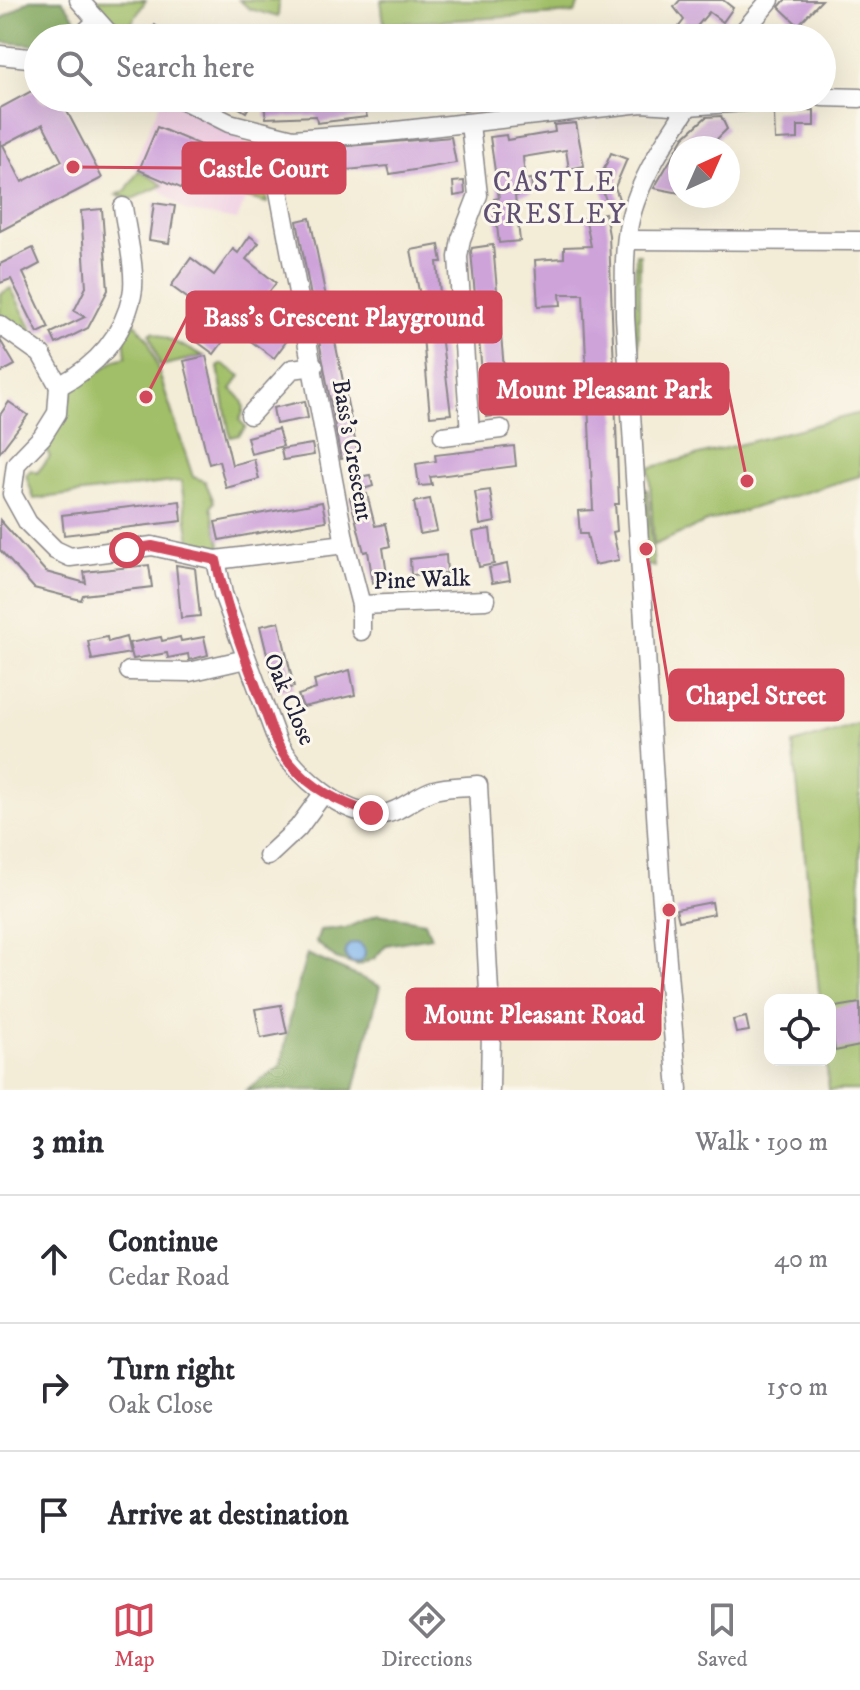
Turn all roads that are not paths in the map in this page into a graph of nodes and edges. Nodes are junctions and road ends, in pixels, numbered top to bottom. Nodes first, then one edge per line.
1 (79, 0) edge
2 (770, 0) edge
3 (97, 21) junction
4 (94, 24) edge
5 (100, 24) edge
6 (750, 24) edge
7 (0, 55) edge
8 (24, 58) edge
9 (836, 97) edge
10 (860, 98) edge
11 (207, 112) edge
12 (568, 112) edge
13 (685, 112) edge
14 (470, 124) junction
15 (272, 136) junction
16 (123, 207) dead end
17 (627, 240) junction
18 (860, 241) edge
19 (0, 325) edge
20 (314, 366) junction
21 (59, 386) junction
22 (250, 415) dead end
23 (501, 429) dead end
24 (470, 433) junction
25 (443, 436) dead end
26 (345, 544) junction
27 (216, 560) junction
28 (486, 600) dead end
29 (361, 605) junction
30 (361, 631) dead end
31 (246, 659) junction
32 (129, 671) dead end
33 (323, 794) junction
34 (268, 856) dead end
35 (488, 943) junction
36 (468, 945) dead end
37 (490, 1090) edge
38 (678, 1090) edge

1 - 3 street
2 - 6 street
3 - 4 street
3 - 5 street
7 - 8 street
9 - 10 street
11 - 15 street
12 - 14 street
13 - 17 street
14 - 15 street
14 - 24 street
15 - 20 street, Bass's Crescent
16 - 21 street
17 - 18 street
17 - 38 street
19 - 21 street
20 - 22 street
20 - 26 street, Bass's Crescent
21 - 27 street
23 - 24 street
24 - 25 street
26 - 27 street
26 - 29 street, Bass's Crescent
27 - 31 street, Oak Close
28 - 29 street, Pine Walk
29 - 30 street, Bass's Crescent
31 - 32 street
31 - 33 street, Oak Close
33 - 34 street
33 - 35 street, Oak Close
35 - 36 street
35 - 37 street

